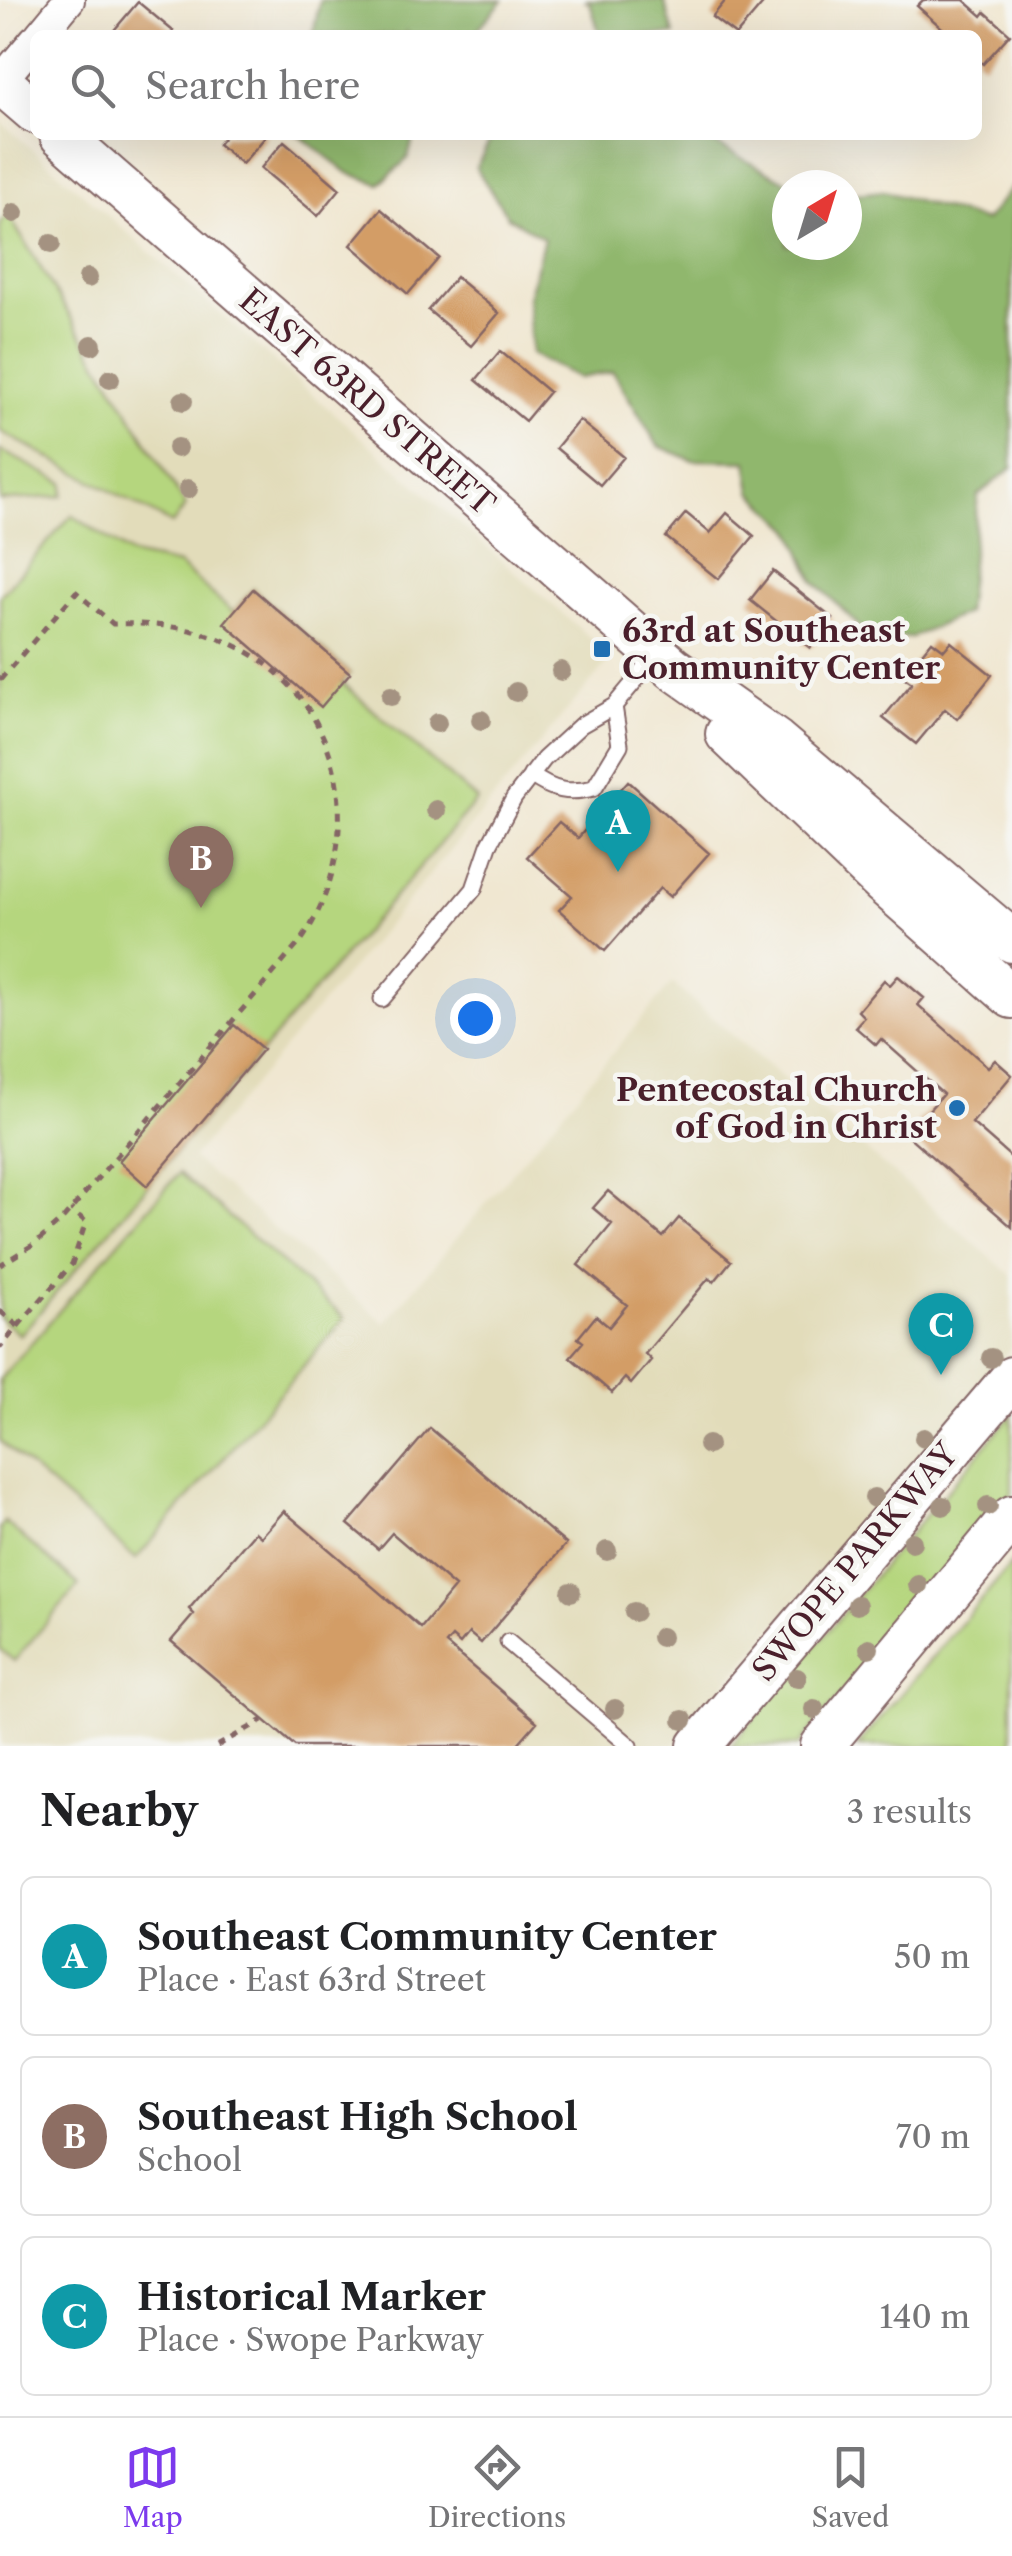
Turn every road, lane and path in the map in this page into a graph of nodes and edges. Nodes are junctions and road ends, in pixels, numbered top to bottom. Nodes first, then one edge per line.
1 (69, 0) edge
2 (44, 30) edge
3 (30, 46) edge
4 (0, 82) edge
5 (30, 108) edge
6 (67, 140) edge
7 (665, 661) junction
8 (270, 667) junction
9 (265, 674) dead end
10 (0, 680) edge
11 (614, 706) junction
12 (531, 775) junction
13 (1012, 941) edge
14 (1012, 997) edge
15 (382, 998) dead end
16 (70, 1208) junction
17 (0, 1264) edge
18 (0, 1311) edge
19 (18, 1326) junction
20 (0, 1348) edge
21 (1012, 1378) edge
22 (1012, 1517) edge
23 (1012, 1542) edge
24 (931, 1616) junction
25 (508, 1642) dead end
26 (264, 1720) dead end
27 (216, 1746) edge
28 (630, 1746) edge
29 (699, 1746) edge
30 (822, 1746) edge

1 - 2 street
3 - 4 street
4 - 5 main road
6 - 7 main road, EAST 63RD STREET
7 - 11 lane
7 - 13 main road, EAST 63RD STREET
7 - 14 main road, EAST 63RD STREET
8 - 9 path
8 - 10 path
8 - 16 path
11 - 12 lane
11 - 12 lane
12 - 15 lane
16 - 17 path
16 - 19 path
18 - 19 path
19 - 20 path
21 - 29 main road, SWOPE PARKWAY
22 - 24 main road
23 - 24 lane
24 - 30 main road
25 - 28 lane
26 - 27 path

